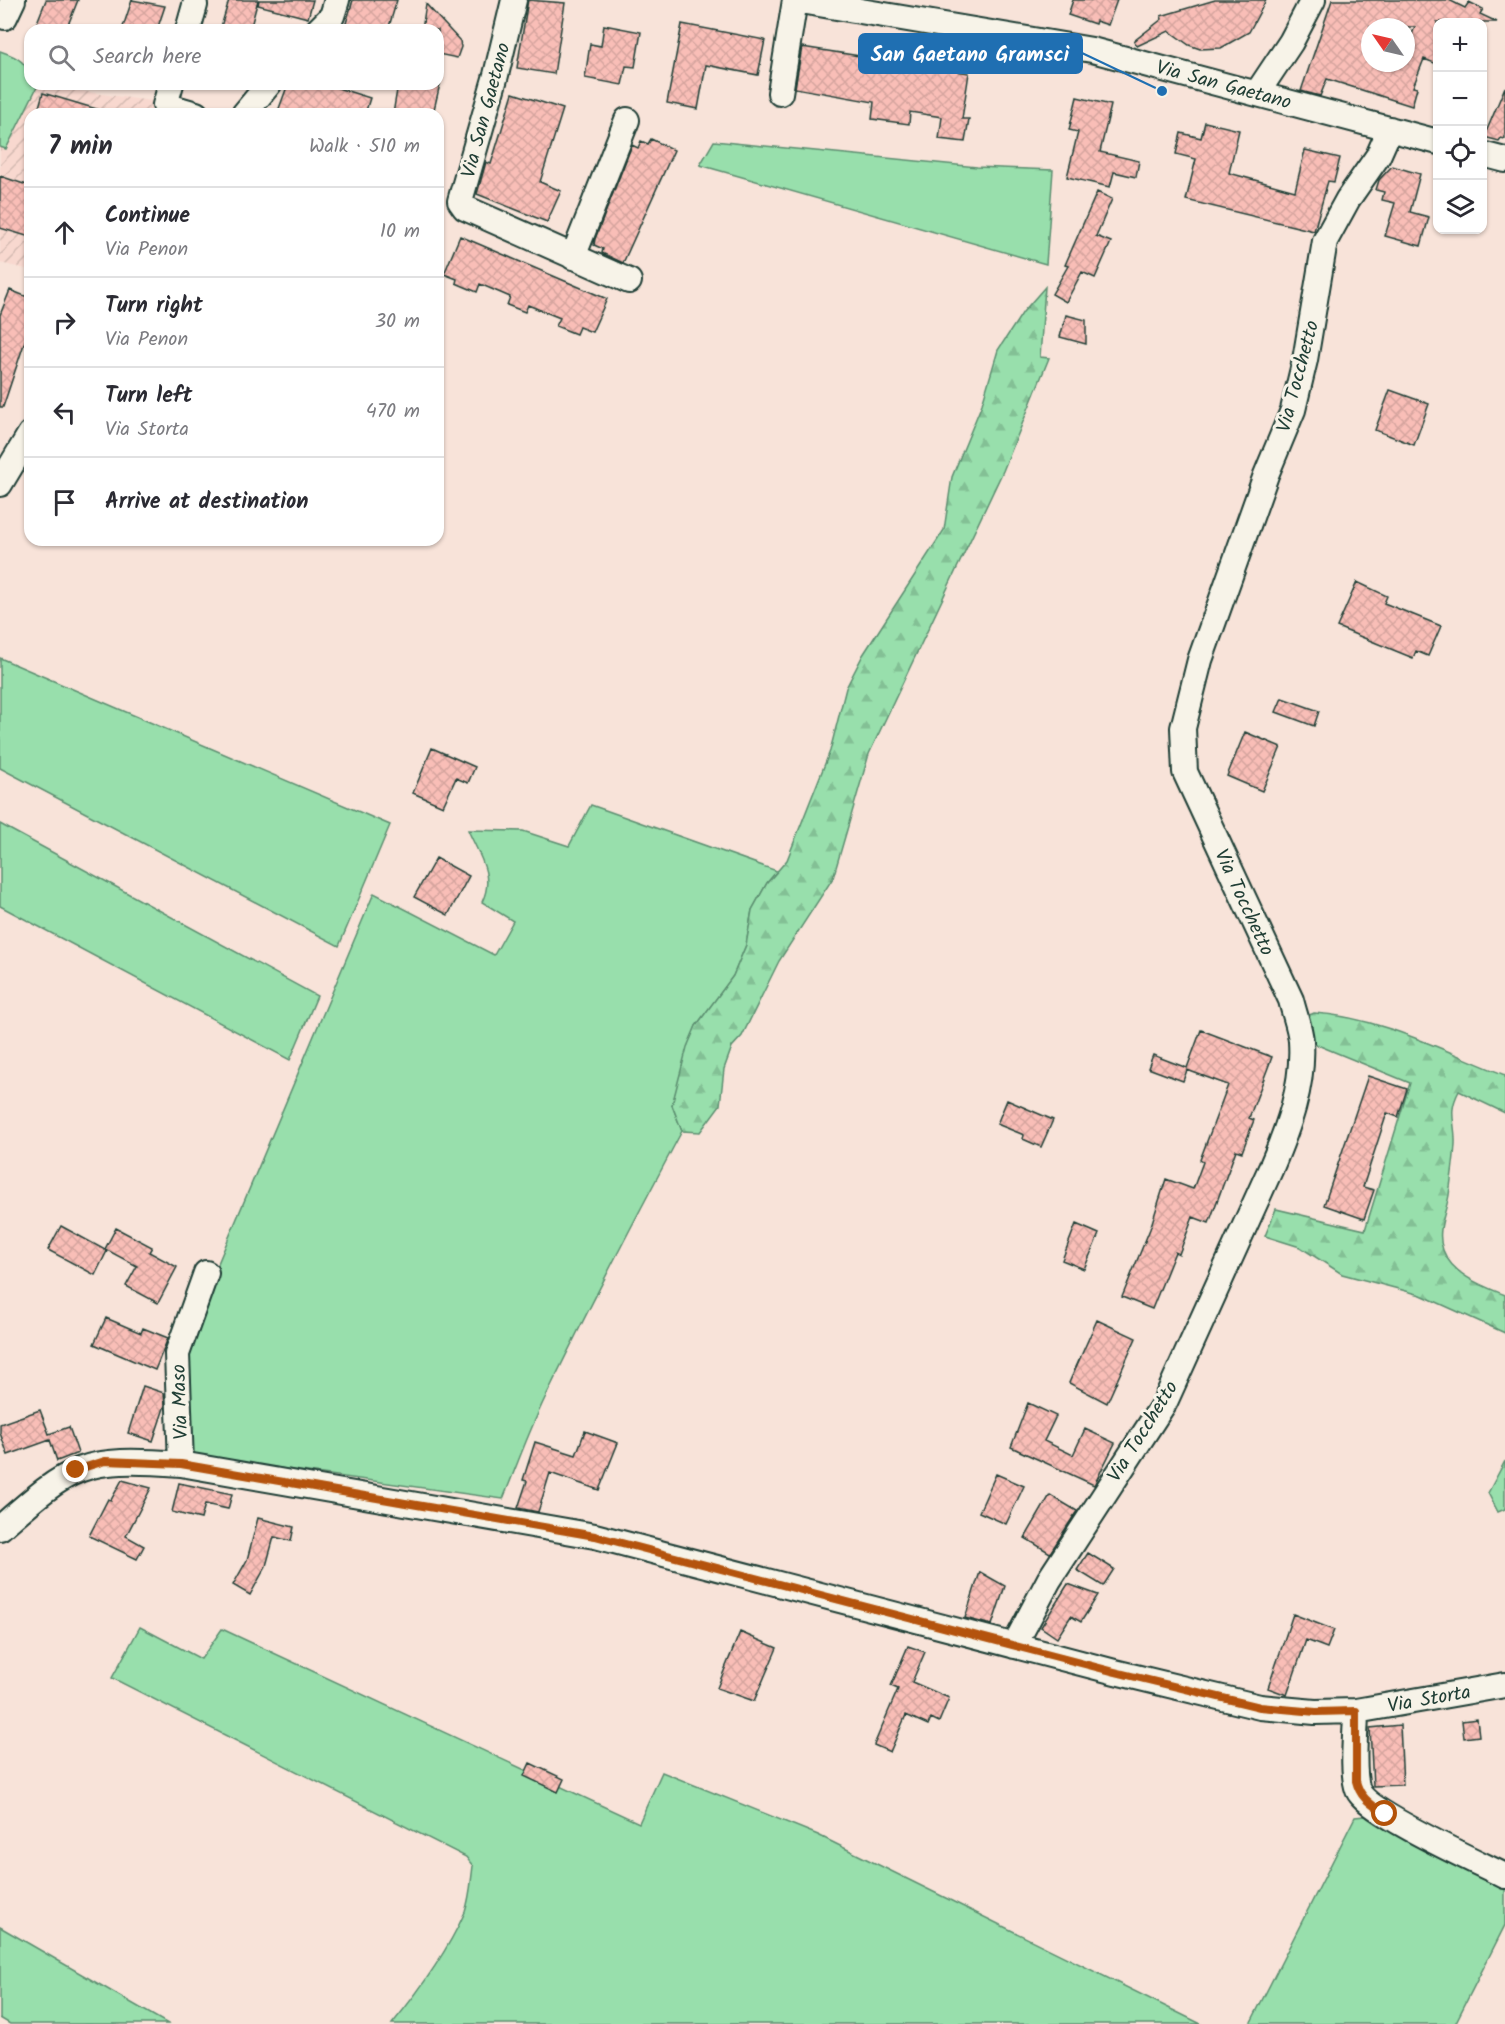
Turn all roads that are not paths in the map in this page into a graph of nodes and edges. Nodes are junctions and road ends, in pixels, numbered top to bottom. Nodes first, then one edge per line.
1 (337, 0) edge
2 (514, 0) edge
3 (795, 0) edge
4 (1313, 0) edge
5 (822, 2) edge
6 (195, 5) dead end
7 (190, 24) edge
8 (324, 24) edge
9 (169, 90) edge
10 (264, 90) edge
11 (780, 93) dead end
12 (1257, 93) junction
13 (175, 108) edge
14 (249, 108) edge
15 (627, 120) dead end
16 (1390, 129) junction
17 (1433, 141) edge
18 (1487, 155) edge
19 (1505, 160) edge
20 (573, 257) junction
21 (629, 281) dead end
22 (24, 444) edge
23 (0, 484) edge
24 (206, 1273) dead end
25 (181, 1464) junction
26 (0, 1528) edge
27 (1014, 1646) junction
28 (1505, 1685) edge
29 (1356, 1711) junction
30 (1505, 1876) edge

1 - 8 street
2 - 20 street, Via San Gaetano
3 - 5 street, Via San Gaetano
3 - 11 street
4 - 12 street
5 - 12 street, Via San Gaetano
6 - 7 street
9 - 13 street
10 - 14 street
12 - 16 street, Via San Gaetano
15 - 20 street
16 - 17 street, Via San Gaetano
16 - 27 street, Via Tocchetto
18 - 19 street
20 - 21 street, Via San Gaetano
22 - 23 street
24 - 25 street, Via Maso
25 - 26 street, Via Storta
25 - 27 street, Via Storta
27 - 29 street, Via Storta
28 - 29 street, Via Storta
29 - 30 street

